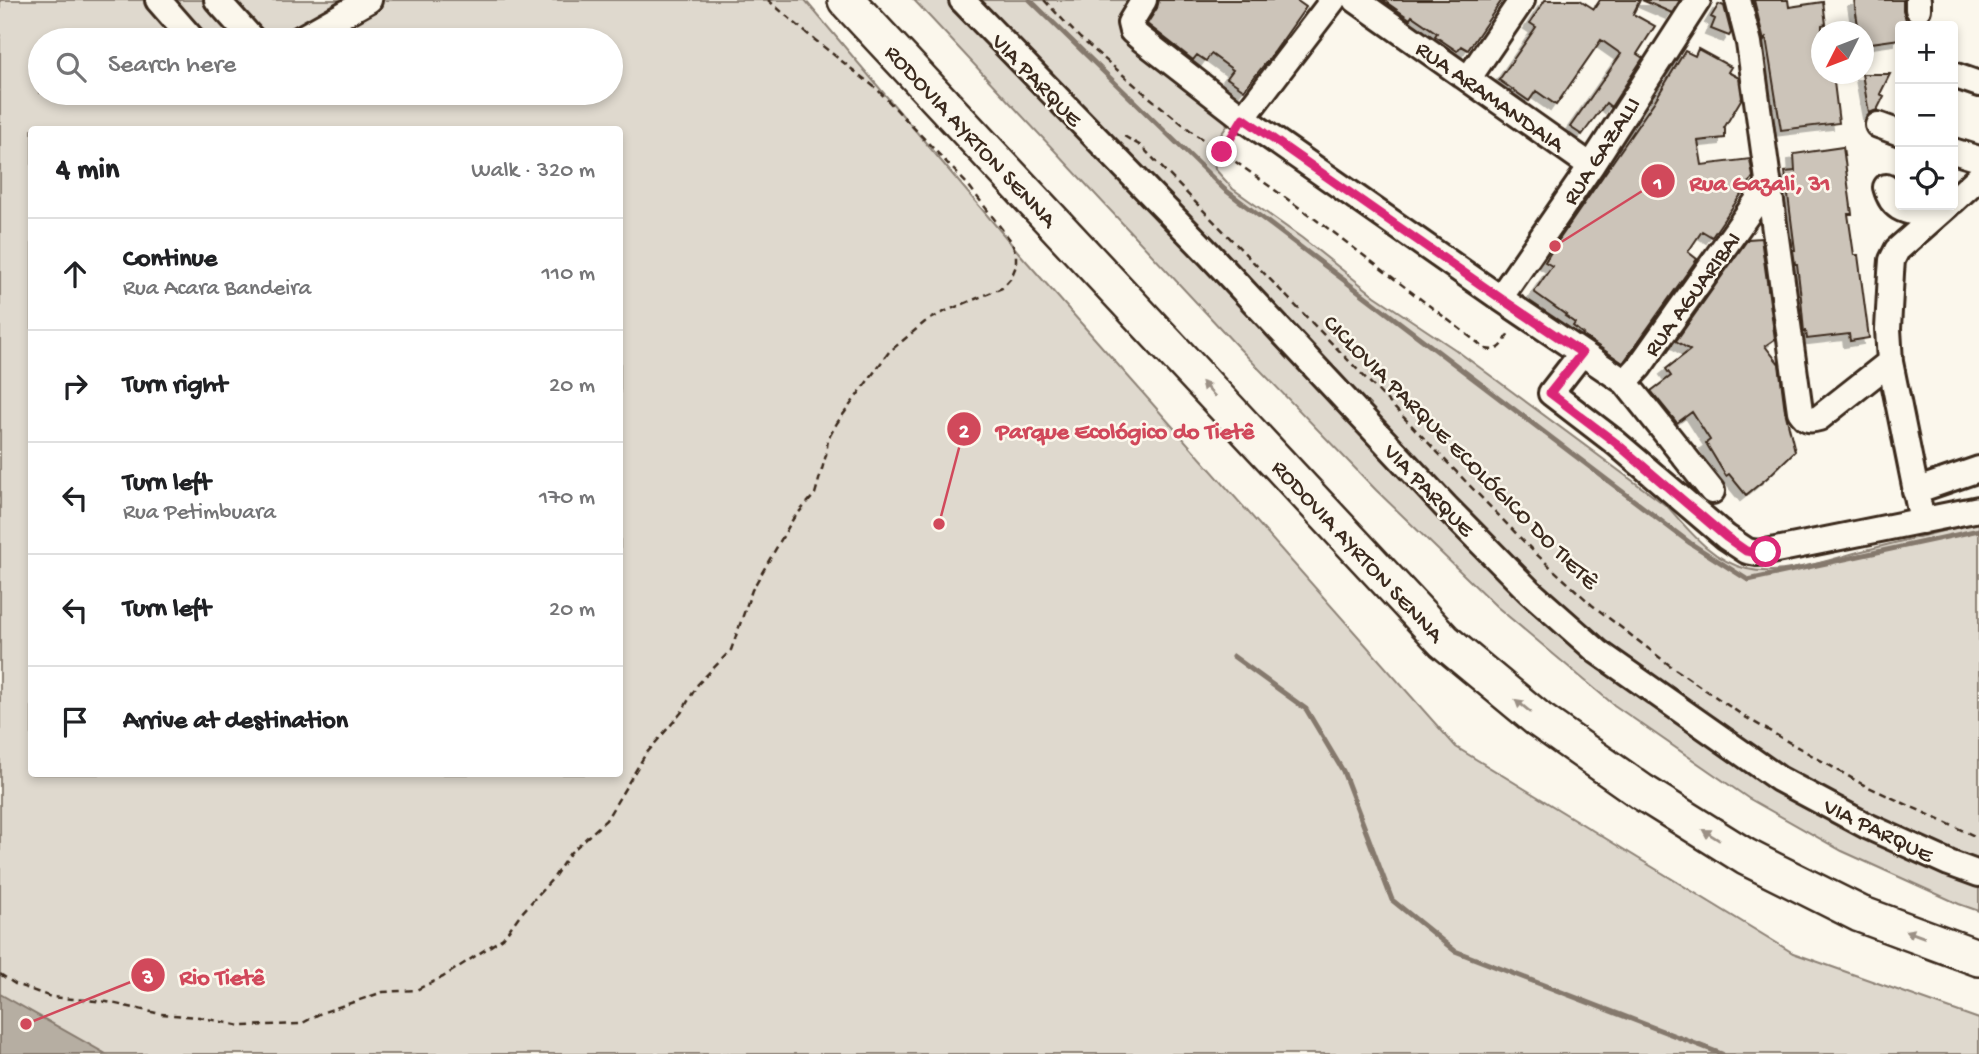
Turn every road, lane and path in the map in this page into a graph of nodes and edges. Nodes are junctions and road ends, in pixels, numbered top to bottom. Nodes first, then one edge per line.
1 (158, 0) edge
2 (216, 0) edge
3 (369, 0) edge
4 (768, 0) edge
5 (846, 0) edge
6 (962, 0) edge
7 (1044, 0) edge
8 (1144, 0) edge
9 (1333, 0) edge
10 (1356, 0) edge
11 (1522, 0) edge
12 (1698, 0) edge
13 (1738, 0) edge
14 (182, 28) edge
15 (242, 28) edge
16 (319, 28) edge
17 (1958, 77) edge
18 (1468, 79) junction
19 (1979, 84) edge
20 (1243, 118) junction
21 (1116, 131) dead end
22 (1222, 152) junction
23 (1958, 152) edge
24 (1979, 159) edge
25 (1591, 166) junction
26 (1979, 177) edge
27 (1769, 184) junction
28 (1886, 187) dead end
29 (1958, 196) edge
30 (1941, 211) edge
31 (1511, 305) junction
32 (1582, 353) junction
33 (1890, 362) junction
34 (1616, 376) junction
35 (1979, 469) edge
36 (1712, 491) dead end
37 (1915, 491) junction
38 (1979, 509) edge
39 (1922, 521) junction
40 (1979, 838) edge
41 (1979, 874) edge
42 (1979, 958) edge
43 (0, 974) edge

1 - 14 street
2 - 15 street
3 - 16 street
4 - 43 path
42 -> 5 highway, RODOVIA AYRTON SENNA
6 - 41 street, VIA PARQUE
7 - 22 path
8 - 20 street
9 - 20 street
10 - 18 street, RUA ARAMANDAIA
11 - 18 street
12 - 25 street, RUA GAZALLI
13 - 27 street
17 - 19 street
18 - 25 street, RUA ARAMANDAIA
20 - 22 path
20 - 31 street
21 - 40 path, CICLOVIA PARQUE ECOLÓGICO DO TIETÊ
22 - 31 path
23 - 24 street
25 - 31 street, RUA GAZALLI
26 - 29 street
27 - 33 street
27 - 34 street, RUA AGUARIBAI
28 - 30 street
30 - 33 street
31 - 32 street
32 - 34 street
32 - 39 street
33 - 37 street
34 - 36 street
35 - 37 street
37 - 39 street
38 - 39 street

